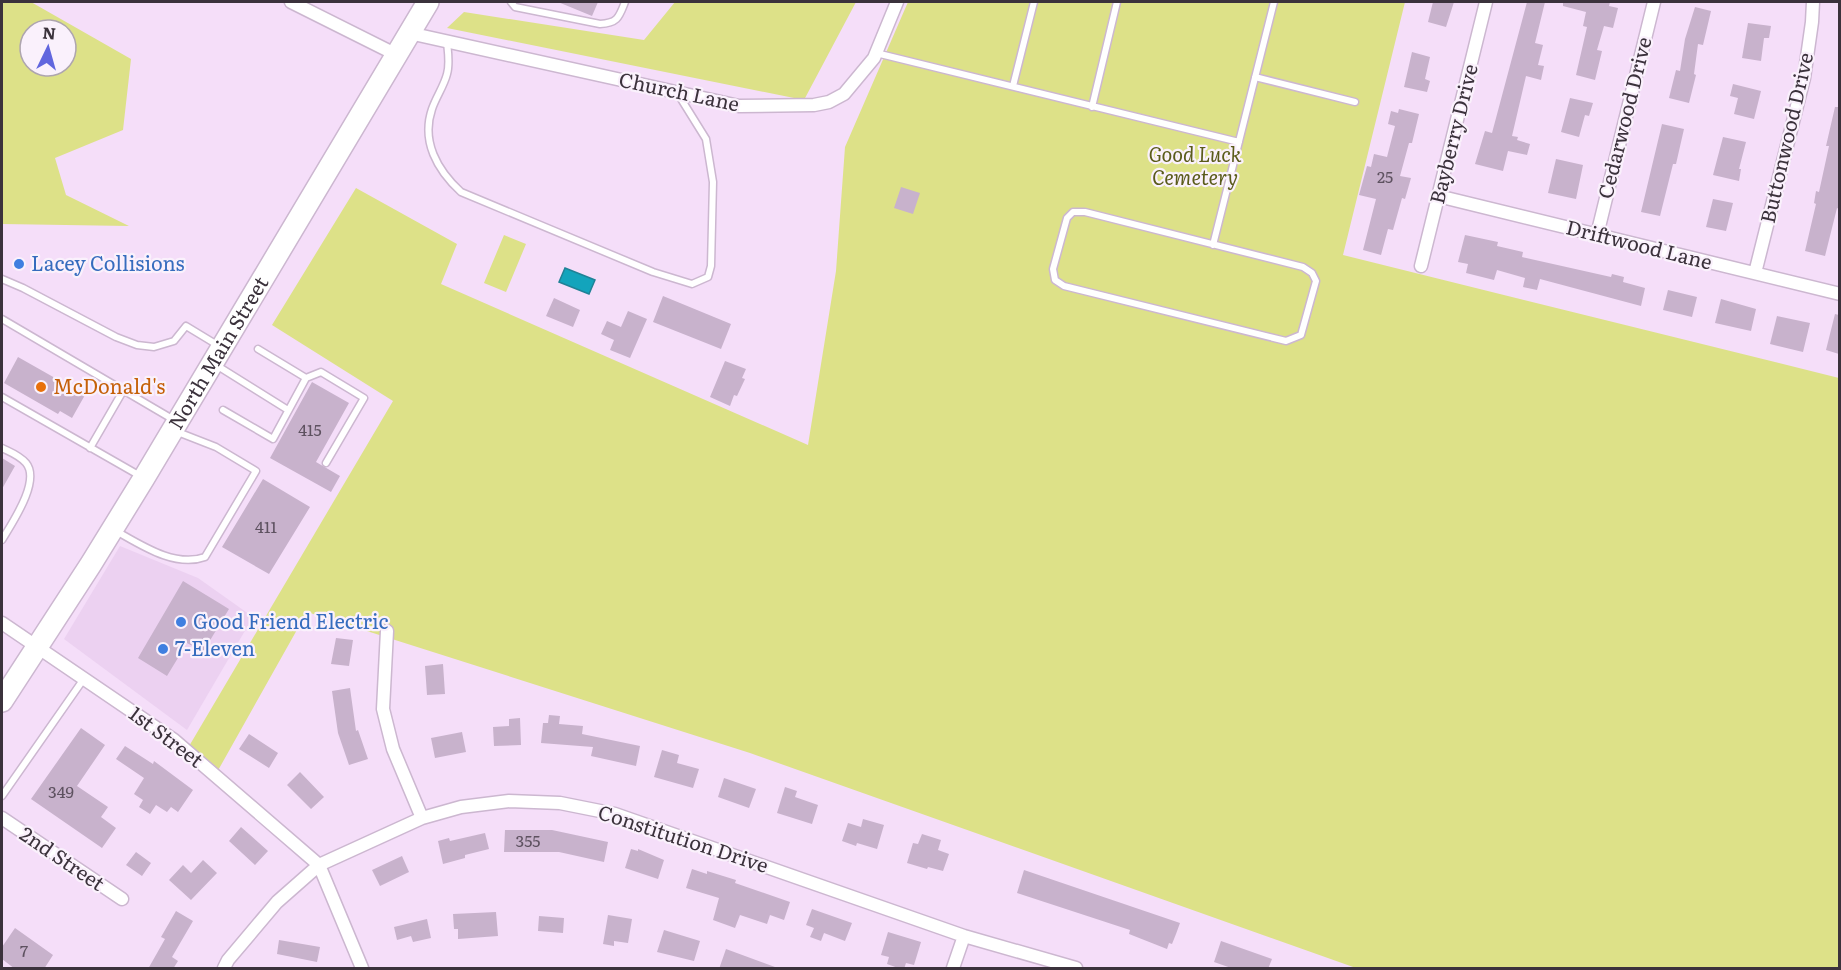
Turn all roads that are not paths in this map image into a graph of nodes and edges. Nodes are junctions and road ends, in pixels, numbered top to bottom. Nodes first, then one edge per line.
1 (291, 2) edge
2 (428, 2) edge
3 (511, 2) edge
4 (625, 2) edge
5 (897, 2) edge
6 (1034, 2) edge
7 (1117, 2) edge
8 (1274, 2) edge
9 (1486, 2) edge
10 (1654, 2) edge
11 (1813, 2) edge
12 (409, 33) junction
13 (447, 41) junction
14 (876, 53) junction
15 (397, 55) junction
16 (1255, 77) junction
17 (1013, 86) junction
18 (677, 92) junction
19 (1355, 102) dead end
20 (1092, 107) junction
21 (1239, 142) junction
22 (1438, 196) junction
23 (1597, 235) junction
24 (1213, 245) junction
25 (1421, 266) dead end
26 (1755, 273) junction
27 (2, 279) edge
28 (1839, 294) edge
29 (2, 319) edge
30 (258, 349) dead end
31 (217, 356) junction
32 (306, 378) junction
33 (123, 391) junction
34 (2, 397) edge
35 (223, 410) dead end
36 (288, 410) junction
37 (175, 426) junction
38 (2, 448) edge
39 (90, 448) junction
40 (326, 463) dead end
41 (144, 478) junction
42 (112, 529) junction
43 (2, 540) edge
44 (2, 623) edge
45 (387, 631) dead end
46 (36, 648) junction
47 (83, 680) junction
48 (2, 701) edge
49 (2, 796) edge
50 (2, 818) edge
51 (422, 818) junction
52 (319, 865) junction
53 (122, 899) dead end
54 (964, 936) junction
55 (224, 969) edge
56 (362, 969) edge
57 (953, 969) edge
58 (1076, 969) edge

1 - 15 street
2 - 12 highway, North Main Street
3 - 4 lane
5 - 14 street, Church Lane
6 - 17 lane
7 - 20 lane
8 - 16 lane
9 - 22 street, Bayberry Drive
10 - 23 street, Cedarwood Drive
11 - 26 street, Buttonwood Drive
12 - 13 street, Church Lane
12 - 15 highway, North Main Street
13 - 18 street, Church Lane
13 - 18 lane
14 - 17 lane
14 - 18 street, Church Lane
15 - 31 highway, North Main Street
16 - 19 lane
16 - 21 lane
17 - 20 lane
20 - 21 lane
21 - 24 lane
22 - 23 street, Driftwood Lane
22 - 25 street, Bayberry Drive
23 - 26 street, Driftwood Lane
24 - 24 lane
26 - 28 street, Driftwood Lane
27 - 31 lane
29 - 33 lane
30 - 32 lane
31 - 36 lane
31 - 37 highway, North Main Street
32 - 36 lane
32 - 40 lane
33 - 37 lane
33 - 39 lane
34 - 39 lane
35 - 36 lane
37 - 41 highway, North Main Street
37 - 42 lane
38 - 43 lane
39 - 41 lane
41 - 42 highway, North Main Street
42 - 46 highway, North Main Street
44 - 46 street, 1st Street
45 - 51 street
46 - 47 street, 1st Street
46 - 48 highway, North Main Street
47 - 49 lane
47 - 52 street, 1st Street
50 - 53 street, 2nd Street
51 - 52 street, Constitution Drive
51 - 54 street, Constitution Drive
52 - 55 street, Constitution Drive
52 - 56 street
54 - 57 street
54 - 58 street, Constitution Drive

